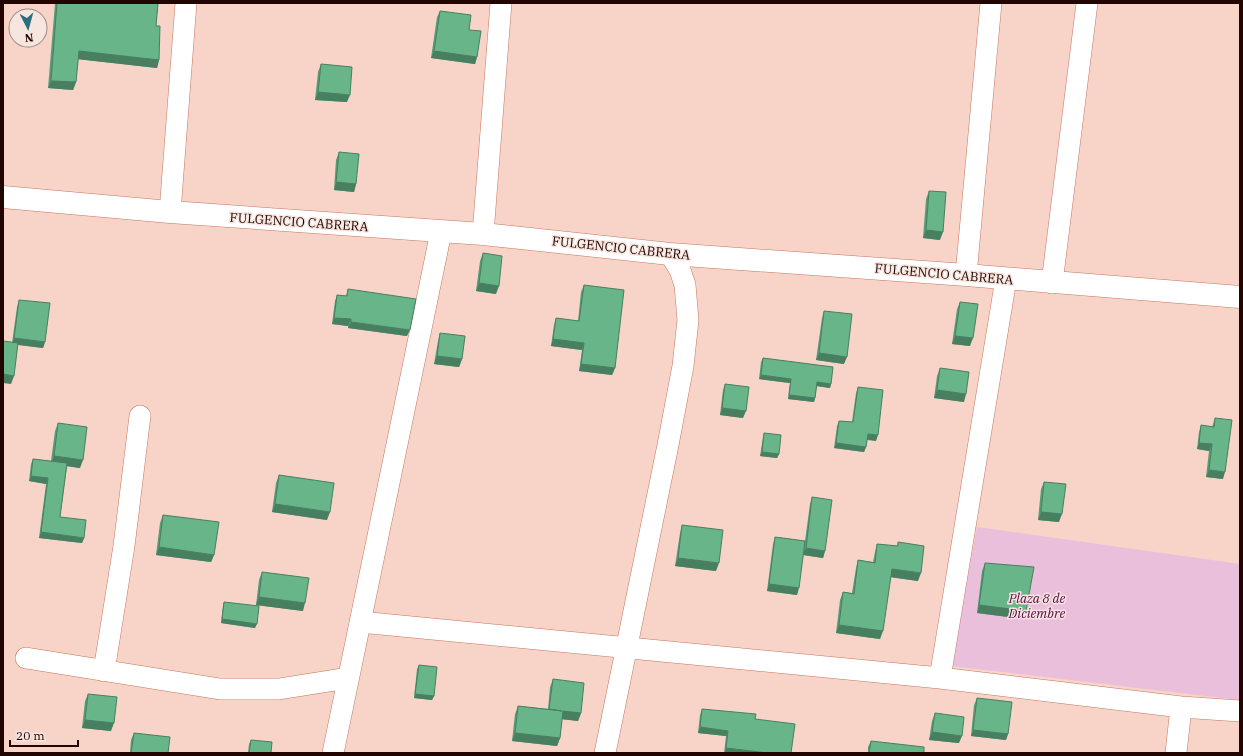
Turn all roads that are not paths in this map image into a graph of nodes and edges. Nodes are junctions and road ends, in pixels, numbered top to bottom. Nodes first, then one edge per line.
1 (186, 3) edge
2 (501, 3) edge
3 (991, 3) edge
4 (1087, 3) edge
5 (3, 197) edge
6 (170, 212) junction
7 (441, 232) junction
8 (483, 234) junction
9 (670, 254) junction
10 (966, 274) junction
11 (1006, 279) junction
12 (1052, 283) junction
13 (1240, 297) edge
14 (140, 416) dead end
15 (360, 622) junction
16 (626, 648) junction
17 (26, 658) dead end
18 (104, 671) junction
19 (348, 678) junction
20 (940, 678) junction
21 (1181, 707) junction
22 (1240, 711) edge
23 (333, 753) edge
24 (605, 753) edge
25 (1176, 753) edge

1 - 6 street
2 - 8 street
3 - 10 street
4 - 12 street
5 - 6 main road, FULGENCIO CABRERA
6 - 7 main road, FULGENCIO CABRERA
7 - 8 main road, FULGENCIO CABRERA
7 - 15 street
8 - 9 main road, FULGENCIO CABRERA
9 - 10 main road, FULGENCIO CABRERA
9 - 16 street
10 - 11 main road, FULGENCIO CABRERA
11 - 12 main road, FULGENCIO CABRERA
11 - 20 street
12 - 13 main road, FULGENCIO CABRERA
14 - 18 street
15 - 16 street
15 - 19 street
16 - 20 street
16 - 24 street
17 - 18 street
18 - 19 street
19 - 23 street
20 - 21 street
21 - 22 street
21 - 25 street

